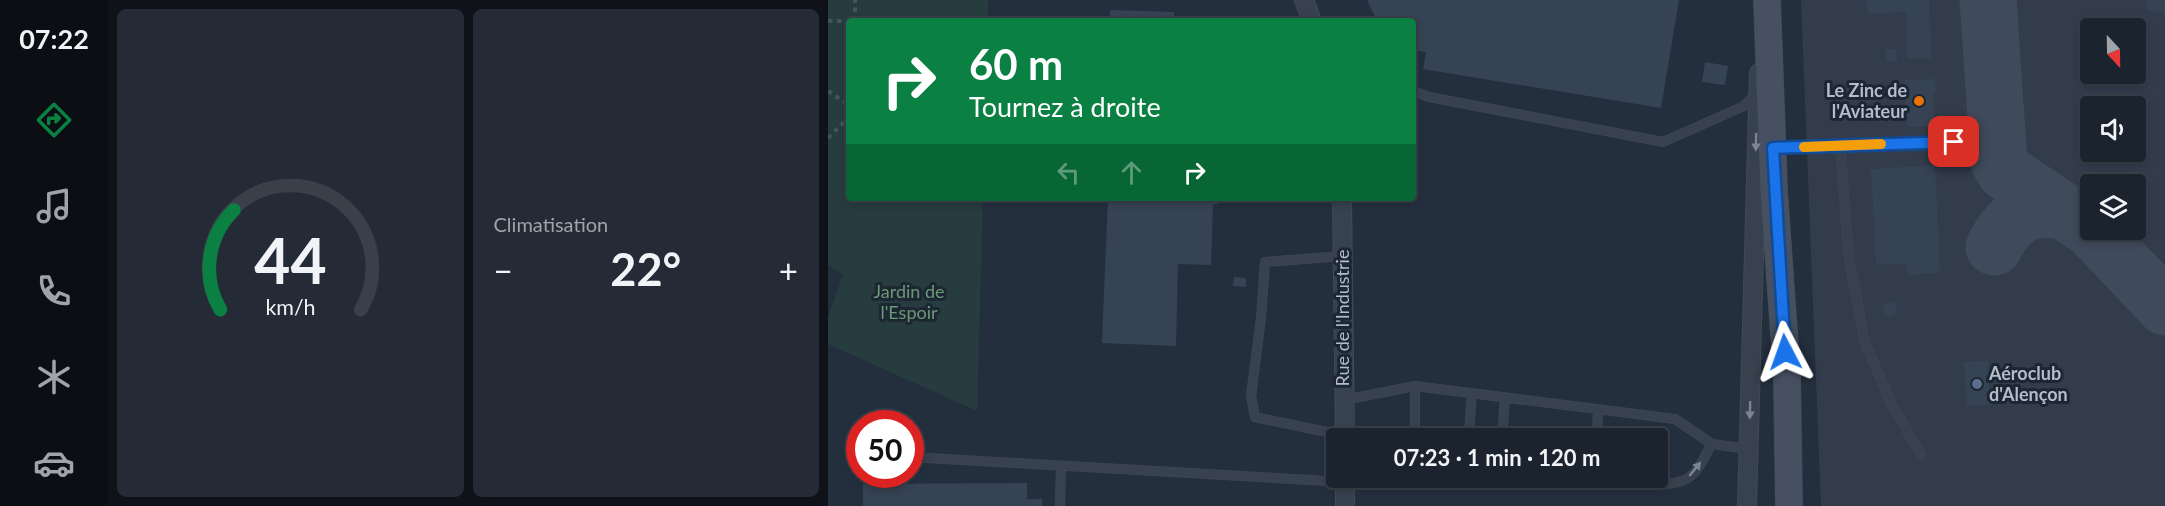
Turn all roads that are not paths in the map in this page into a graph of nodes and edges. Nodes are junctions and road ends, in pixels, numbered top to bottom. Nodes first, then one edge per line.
1 (1304, 0) edge
2 (1766, 0) edge
3 (1311, 18) edge
4 (1416, 92) edge
5 (1757, 92) junction
6 (1954, 142) dead end
7 (1840, 145) junction
8 (1773, 148) junction
9 (1342, 201) edge
10 (1343, 256) junction
11 (1415, 386) junction
12 (1472, 393) junction
13 (1505, 398) junction
14 (1344, 400) junction
15 (1598, 410) junction
16 (1344, 428) edge
17 (1415, 428) edge
18 (1469, 428) edge
19 (1503, 428) edge
20 (1597, 428) edge
21 (1326, 433) edge
22 (1712, 444) junction
23 (1749, 449) junction
24 (1921, 455) dead end
25 (924, 458) edge
26 (1060, 466) junction
27 (1326, 479) edge
28 (1668, 483) edge
29 (1345, 488) edge
30 (1060, 506) edge
31 (1345, 506) edge
32 (1747, 506) edge
33 (1789, 506) edge

1 - 3 street
2 - 5 street
2 - 8 main road
4 - 5 lane
5 -> 23 street
6 - 7 lane
7 - 8 lane
7 - 24 lane
8 - 33 main road
9 - 10 street, Rue de l'Industrie
10 - 14 street, Rue de l'Industrie
10 - 21 lane
11 - 12 lane
11 - 14 lane
11 - 17 lane
12 - 13 lane
12 - 18 lane
13 - 15 lane
13 - 19 lane
14 - 16 street, Rue de l'Industrie
15 - 20 lane
15 - 22 lane
22 - 23 lane
28 -> 22 lane
23 - 32 street
25 - 26 lane
26 - 27 lane
26 - 30 lane
29 - 31 street

